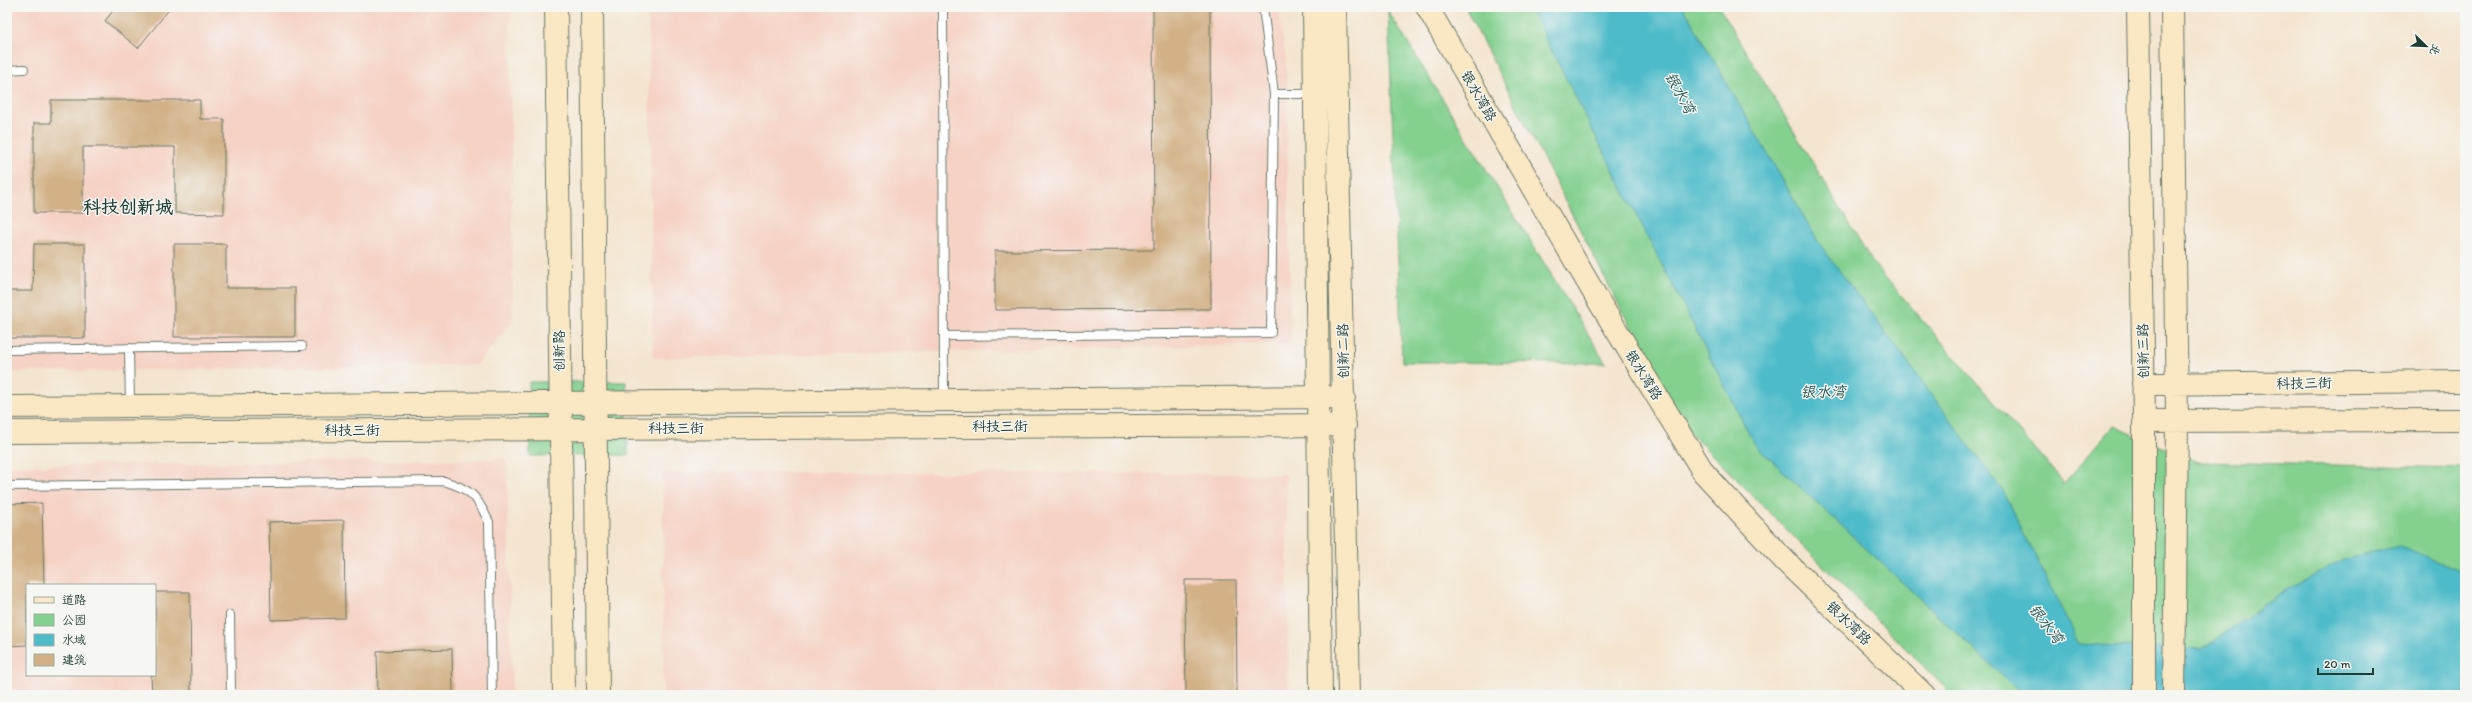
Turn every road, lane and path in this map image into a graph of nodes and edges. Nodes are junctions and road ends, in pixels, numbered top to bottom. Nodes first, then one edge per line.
1 (556, 7) edge
2 (592, 7) edge
3 (943, 7) edge
4 (1263, 7) edge
5 (1314, 7) edge
6 (1335, 7) edge
7 (1427, 7) edge
8 (2138, 7) edge
9 (2172, 7) edge
10 (7, 70) edge
11 (24, 70) dead end
12 (1274, 94) junction
13 (1315, 94) junction
14 (944, 336) junction
15 (302, 346) dead end
16 (129, 348) junction
17 (7, 350) edge
18 (2465, 381) edge
19 (2144, 384) junction
20 (2176, 384) junction
21 (1317, 397) junction
22 (1344, 397) junction
23 (944, 400) junction
24 (560, 402) junction
25 (596, 402) junction
26 (130, 406) junction
27 (7, 407) edge
28 (2177, 420) junction
29 (2465, 420) edge
30 (2144, 421) junction
31 (1345, 424) junction
32 (1318, 425) junction
33 (596, 428) junction
34 (560, 429) junction
35 (7, 432) edge
36 (7, 486) edge
37 (230, 615) dead end
38 (231, 695) edge
39 (492, 695) edge
40 (564, 695) edge
41 (598, 695) edge
42 (1321, 695) edge
43 (1348, 695) edge
44 (1924, 695) edge
45 (2144, 695) edge
46 (2174, 695) edge

1 - 24 street, 创新路
2 - 25 street
3 - 14 lane
4 - 12 lane
5 - 13 street, 创新二路
6 - 22 street, 创新二路
7 - 44 street, 银水湾路
8 - 19 street, 创新三路
9 - 20 street
10 - 11 lane
12 - 13 lane
12 - 14 lane
13 - 21 street, 创新二路
14 - 23 lane
15 - 16 lane
16 - 17 lane
16 - 26 lane
18 - 20 street, 科技三街
19 - 20 street, 科技三街
19 - 30 street, 创新三路
20 - 28 street
21 - 22 street, 科技三街
21 - 23 street, 科技三街
21 - 32 street, 创新二路
22 - 31 street, 创新二路
23 - 25 street, 科技三街
24 - 25 street, 科技三街
24 - 26 street, 科技三街
24 - 34 street, 创新路
25 - 33 street
26 - 27 street, 科技三街
28 - 29 street
28 - 30 street
28 - 46 street
30 - 45 street, 创新三路
31 - 32 street, 科技三街
31 - 43 street, 创新二路
32 - 33 street, 科技三街
32 - 42 street, 创新二路
33 - 34 street, 科技三街
33 - 41 street
34 - 35 street, 科技三街
34 - 40 street, 创新路
36 - 39 lane
37 - 38 lane

